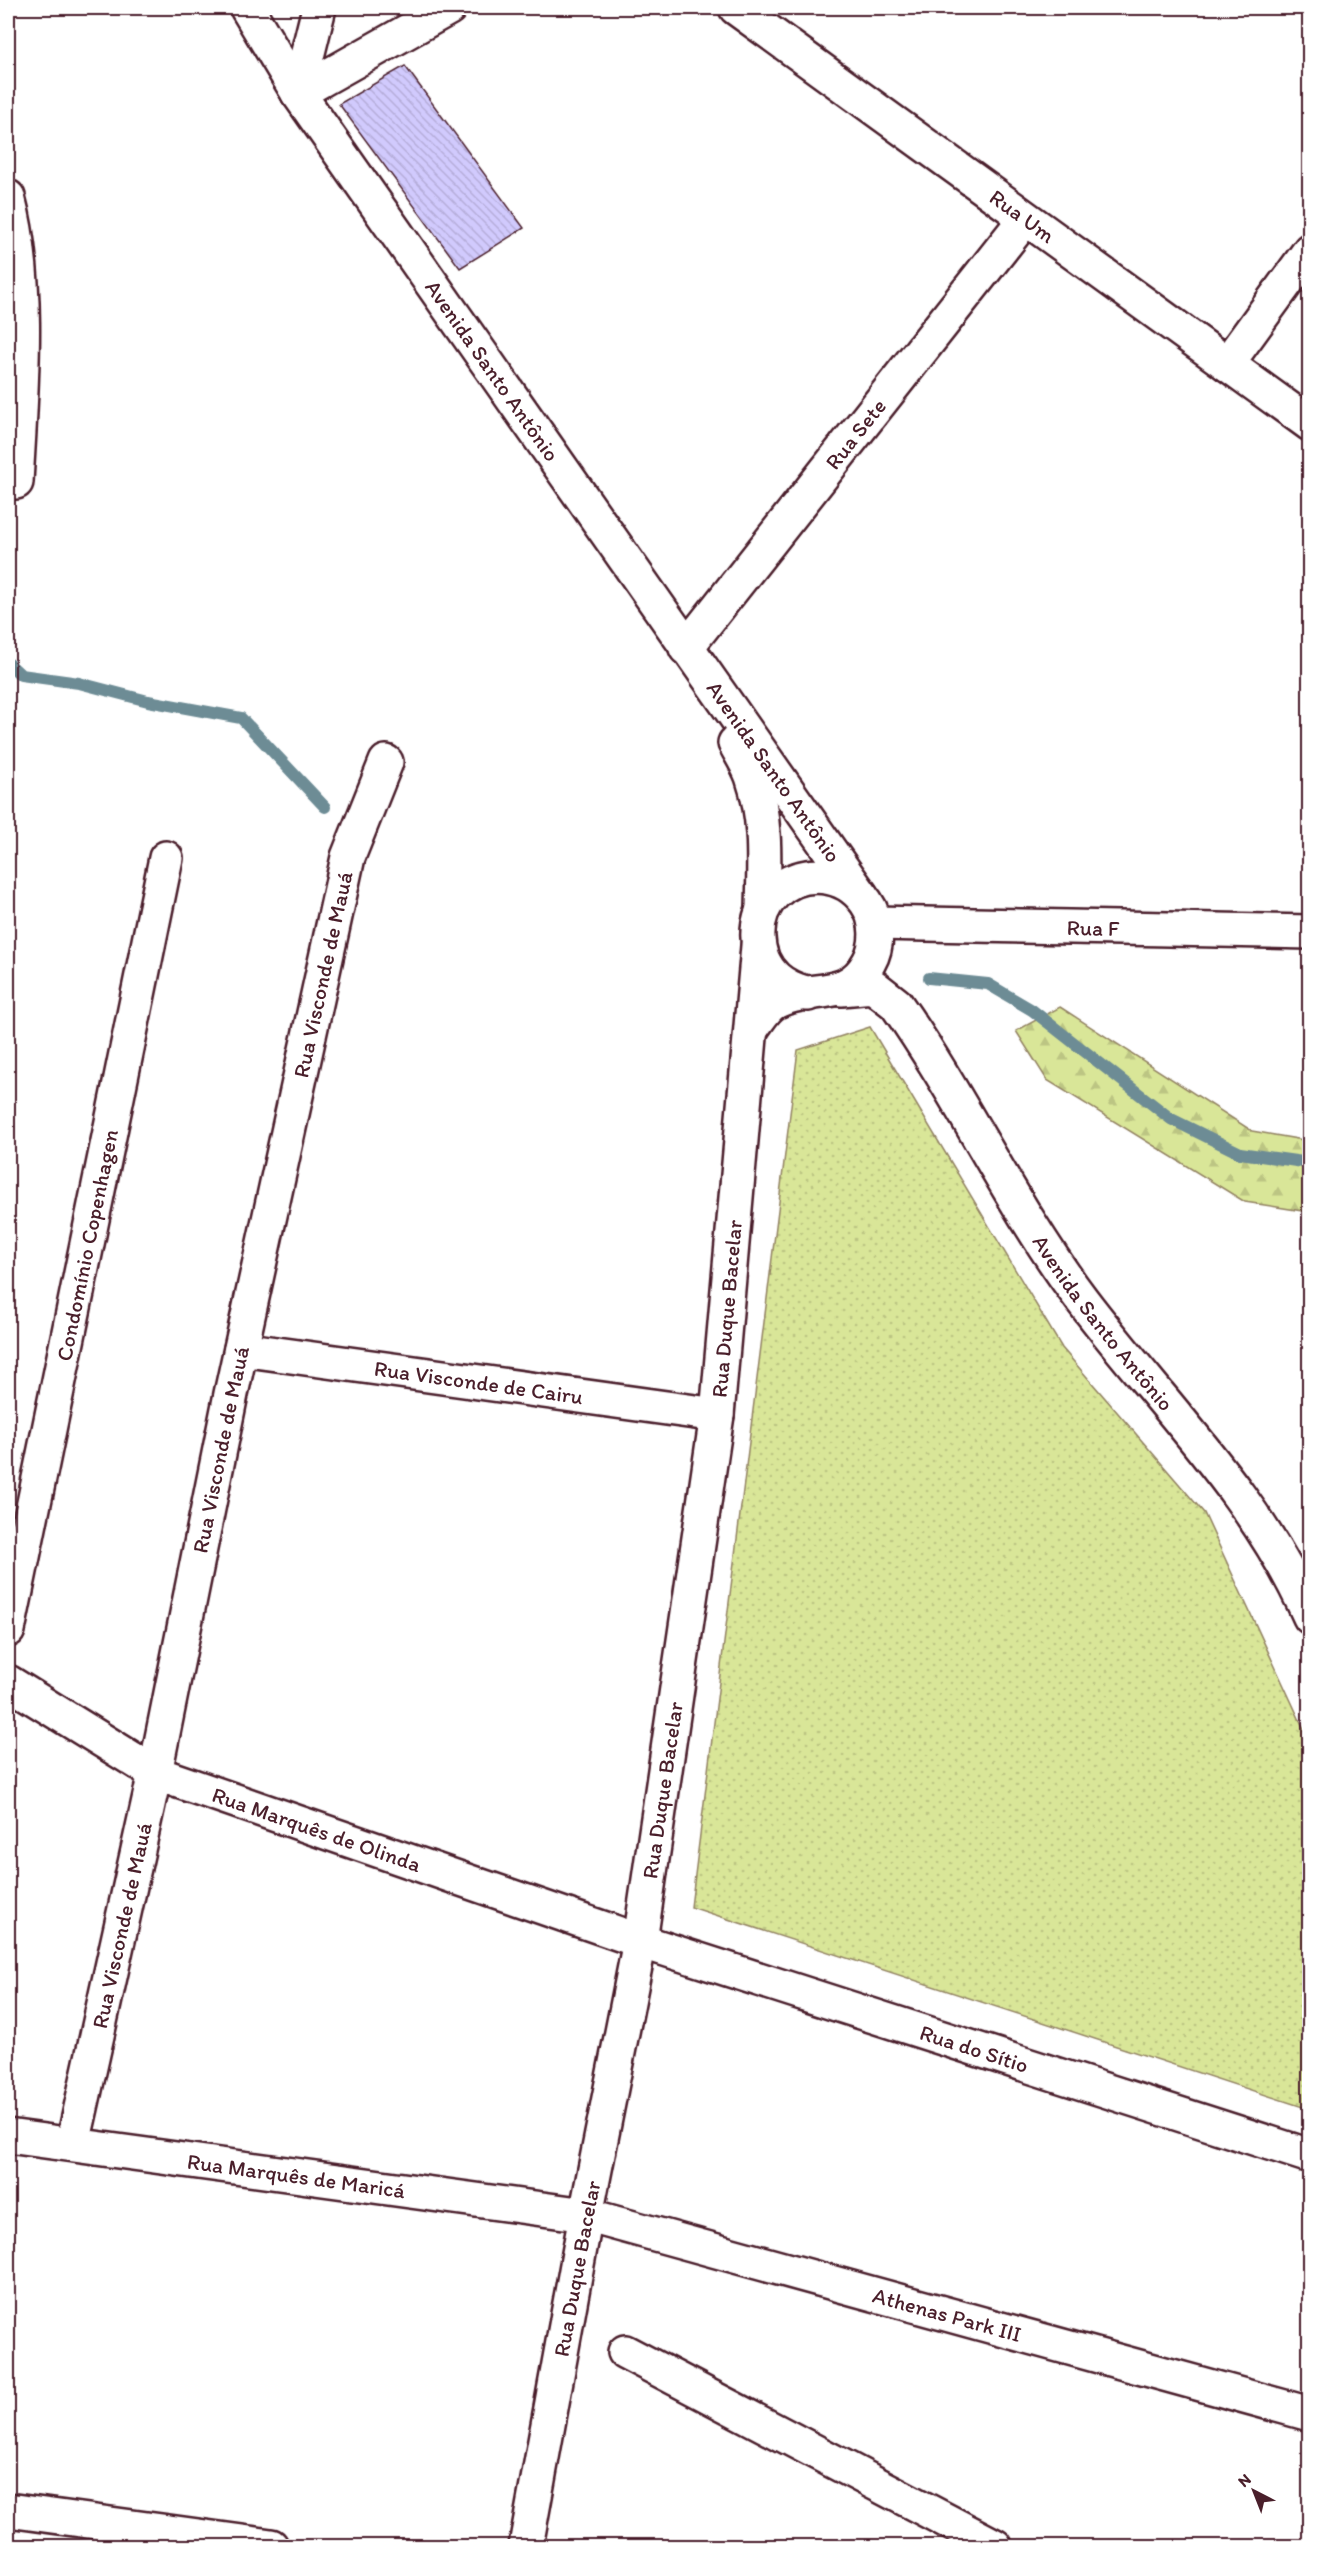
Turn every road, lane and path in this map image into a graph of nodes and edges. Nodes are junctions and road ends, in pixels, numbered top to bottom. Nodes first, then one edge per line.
1 (248, 8) edge
2 (319, 8) edge
3 (449, 8) edge
4 (735, 8) edge
5 (298, 93) junction
6 (8, 197) edge
7 (1025, 219) junction
8 (12, 229) edge
9 (1310, 250) edge
10 (1227, 364) junction
11 (1310, 423) edge
12 (16, 482) dead end
13 (686, 648) junction
14 (386, 762) dead end
15 (166, 858) dead end
16 (763, 909) junction
17 (870, 920) junction
18 (1310, 932) edge
19 (758, 946) junction
20 (841, 989) junction
21 (808, 994) junction
22 (909, 1021) junction
23 (753, 1028) junction
24 (241, 1349) junction
25 (717, 1415) junction
26 (1310, 1617) edge
27 (8, 1630) edge
28 (8, 1682) edge
29 (155, 1773) junction
30 (640, 1941) junction
31 (8, 2136) edge
32 (73, 2144) junction
33 (1310, 2156) edge
34 (586, 2215) junction
35 (625, 2352) dead end
36 (1310, 2414) edge
37 (8, 2510) edge
38 (271, 2547) edge
39 (526, 2547) edge
40 (995, 2547) edge

1 - 5 street, Avenida Santo Antônio
2 - 5 street
3 - 5 street
4 - 7 street, Rua Um
5 - 13 street, Avenida Santo Antônio
6 - 8 street
7 - 10 street, Rua Um
7 - 13 street, Rua Sete
8 - 12 street
9 - 10 street
10 - 11 street, Rua Um
13 - 16 street, Avenida Santo Antônio
13 - 17 street, Avenida Santo Antônio
14 - 24 street, Rua Visconde de Mauá
15 - 27 street, Condomínio Copenhagen
16 - 17 street
16 - 19 street, Avenida Santo Antônio
17 - 18 street, Rua F
17 - 20 street
17 - 22 street, Avenida Santo Antônio
19 - 21 street
19 - 23 street, Rua Duque Bacelar
20 - 21 street, Avenida Santo Antônio
20 - 22 street, Avenida Santo Antônio
21 - 23 street
22 - 26 street, Avenida Santo Antônio
23 - 25 street, Rua Duque Bacelar
24 - 25 street, Rua Visconde de Cairu
24 - 29 street, Rua Visconde de Mauá
25 - 30 street, Rua Duque Bacelar
28 - 29 street, Rua Marquês de Olinda
29 - 30 street, Rua Marquês de Olinda
29 - 32 street, Rua Visconde de Mauá
30 - 33 street, Rua do Sítio
30 - 34 street, Rua Duque Bacelar
31 - 32 street, Rua Marquês de Maricá
32 - 34 street, Rua Marquês de Maricá
34 - 36 street, Athenas Park III
34 - 39 street, Rua Duque Bacelar
35 - 40 street
37 - 38 street

